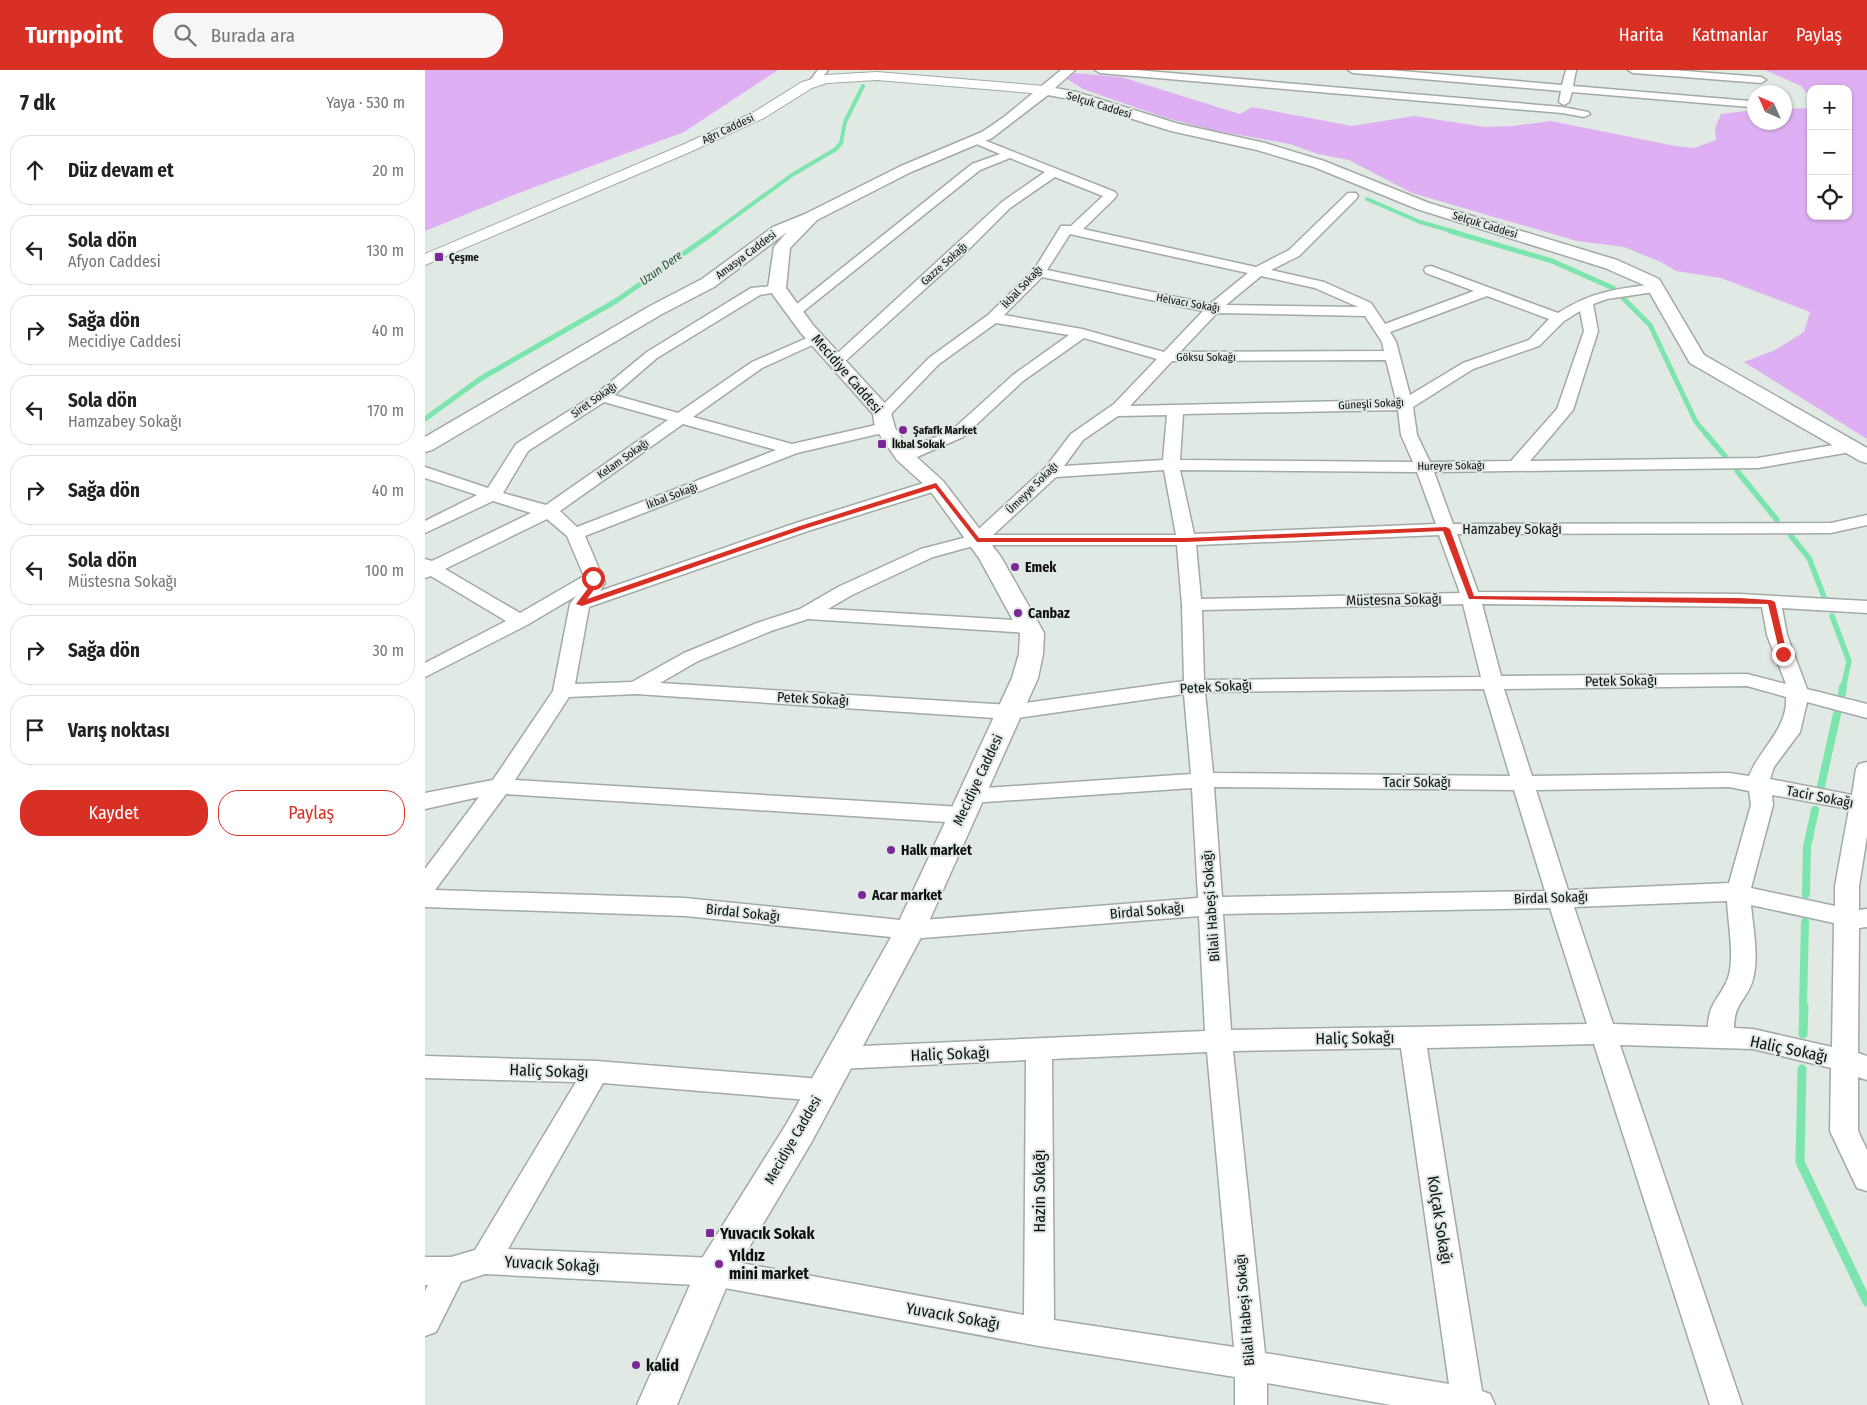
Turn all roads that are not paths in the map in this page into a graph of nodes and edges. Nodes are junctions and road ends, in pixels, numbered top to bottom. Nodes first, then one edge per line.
1 (823, 70) edge
2 (1069, 70) edge
3 (1100, 70) edge
4 (1353, 70) edge
5 (1571, 70) edge
6 (1633, 70) edge
7 (1369, 71) edge
8 (865, 73) edge
9 (1761, 80) dead end
10 (813, 83) junction
11 (1567, 88) junction
12 (1044, 90) junction
13 (1358, 92) junction
14 (1747, 104) edge
15 (1562, 110) junction
16 (1584, 114) dead end
17 (976, 140) junction
18 (1011, 154) junction
19 (1054, 172) junction
20 (1352, 196) dead end
21 (811, 217) junction
22 (1074, 231) junction
23 (425, 260) edge
24 (1431, 270) dead end
25 (1259, 271) junction
26 (1039, 272) junction
27 (777, 288) junction
28 (1656, 288) junction
29 (1487, 291) junction
30 (1585, 302) junction
31 (1213, 309) junction
32 (794, 312) junction
33 (993, 318) junction
34 (1559, 318) junction
35 (1376, 321) junction
36 (1082, 333) junction
37 (816, 338) junction
38 (1393, 355) junction
39 (1167, 357) junction
40 (837, 360) junction
41 (602, 397) junction
42 (1405, 404) junction
43 (1175, 408) junction
44 (1115, 412) junction
45 (680, 418) junction
46 (884, 421) junction
47 (425, 446) edge
48 (1851, 447) junction
49 (791, 449) junction
50 (904, 456) junction
51 (1867, 457) edge
52 (1171, 466) junction
53 (1516, 466) junction
54 (1423, 467) junction
55 (425, 472) edge
56 (1051, 472) junction
57 (936, 485) junction
58 (493, 494) junction
59 (549, 511) junction
60 (1867, 520) edge
61 (425, 528) edge
62 (1446, 529) junction
63 (575, 534) junction
64 (977, 540) junction
65 (1186, 540) junction
66 (427, 569) edge
67 (593, 578) junction
68 (1471, 598) junction
69 (1771, 602) junction
70 (580, 604) junction
71 (1192, 605) junction
72 (1867, 607) edge
73 (807, 613) junction
74 (520, 621) junction
75 (1029, 627) junction
76 (425, 671) edge
77 (1492, 682) junction
78 (1194, 686) junction
79 (635, 688) junction
80 (563, 691) junction
81 (1798, 693) junction
82 (1867, 711) edge
83 (1010, 712) junction
84 (1867, 769) edge
85 (1203, 780) junction
86 (1524, 783) junction
87 (1758, 785) junction
88 (500, 786) junction
89 (425, 801) edge
90 (1861, 804) junction
91 (966, 806) junction
92 (425, 886) edge
93 (1738, 893) junction
94 (425, 898) edge
95 (1559, 899) junction
96 (1211, 906) junction
97 (1857, 918) edge
98 (910, 930) junction
99 (1602, 1034) junction
100 (1412, 1037) junction
101 (1721, 1038) junction
102 (1219, 1041) junction
103 (1039, 1051) junction
104 (839, 1058) junction
105 (1856, 1065) edge
106 (425, 1067) edge
107 (596, 1072) junction
108 (821, 1090) junction
109 (1867, 1179) edge
110 (485, 1261) junction
111 (438, 1271) edge
112 (714, 1272) junction
113 (425, 1322) edge
114 (1039, 1332) junction
115 (1251, 1365) junction
116 (1474, 1404) edge
117 (657, 1405) edge
118 (1251, 1405) edge
119 (1726, 1405) edge

1 - 10 street
2 - 12 street, Amasya Caddesi
3 - 13 street
4 - 7 street
5 - 11 street
6 - 9 street
7 - 11 street
7 - 13 street
8 - 10 main road, Ağrı Caddesi
8 - 12 main road, Ağrı Caddesi
10 - 23 main road, Ağrı Caddesi
11 - 14 street
11 - 15 street
12 - 17 street, Amasya Caddesi
12 - 28 street, Selçuk Caddesi
13 - 15 street
15 - 16 street
17 - 18 street, İkbal Sokağı
17 - 21 street, Amasya Caddesi
18 - 19 street, İkbal Sokağı
18 - 32 street
19 - 22 street, İkbal Sokağı
19 - 40 street, Gazze Sokağı
20 - 25 street, Ümeyye Sokağı
21 - 27 street
21 - 47 street, Amasya Caddesi
22 - 25 street
22 - 26 street, İkbal Sokağı
24 - 29 street
25 - 31 street, Ümeyye Sokağı
25 - 35 street
26 - 31 street, Helvacı Sokağı
26 - 33 street, İkbal Sokağı
27 - 32 street, Mecidiye Caddesi
27 - 41 street, Siret Sokağı
28 - 30 street, Güneşli Sokağı
28 - 48 street, Selçuk Caddesi
29 - 34 street
29 - 35 street
30 - 34 street, Güneşli Sokağı
30 - 53 street
31 - 35 street, Helvacı Sokağı
31 - 39 street, Ümeyye Sokağı
32 - 37 street, Mecidiye Caddesi
33 - 36 street, Göksu Sokağı
33 - 46 street, İkbal Sokağı
34 - 42 street, Güneşli Sokağı
35 - 38 street
36 - 39 street, Göksu Sokağı
36 - 50 street
37 - 40 street, Mecidiye Caddesi
37 - 45 street, Kelam Sokağı
38 - 39 street, Göksu Sokağı
38 - 42 street
39 - 44 street, Ümeyye Sokağı
40 - 46 street, Mecidiye Caddesi
41 - 45 street
41 - 58 street, Siret Sokağı
42 - 43 street, Güneşli Sokağı
42 - 54 street
43 - 44 street, Güneşli Sokağı
43 - 52 street, Bilali Habeşi Sokağı
44 - 56 street, Ümeyye Sokağı
45 - 49 street
45 - 59 street, Kelam Sokağı
46 - 49 street, İkbal Sokağı
46 - 50 street, Mecidiye Caddesi
48 - 51 street, Selçuk Caddesi
48 - 53 street, Hureyre Sokağı
49 - 63 street, İkbal Sokağı
50 - 57 street, Mecidiye Caddesi
52 - 54 street, Hureyre Sokağı
52 - 56 street, Hureyre Sokağı
52 - 65 street, Bilali Habeşi Sokağı
53 - 54 street, Hureyre Sokağı
54 - 62 street
55 - 58 street
56 - 64 street, Ümeyye Sokağı
57 - 64 street, Mecidiye Caddesi
57 - 70 street
58 - 59 street
58 - 61 street
59 - 63 street
59 - 66 street, Kelam Sokağı
60 - 62 street, Hamzabey Sokağı
62 - 65 street, Hamzabey Sokağı
62 - 68 street
63 - 67 street
64 - 65 street, Hamzabey Sokağı
64 - 73 street
64 - 75 street, Mecidiye Caddesi
65 - 71 street, Bilali Habeşi Sokağı
66 - 74 street
67 - 70 street
67 - 74 street
68 - 69 street, Müstesna Sokağı
68 - 71 street, Müstesna Sokağı
68 - 77 street
69 - 72 street, Müstesna Sokağı
69 - 81 street
70 - 80 street
71 - 78 street, Bilali Habeşi Sokağı
73 - 75 street
73 - 79 street
74 - 76 street
75 - 83 street, Mecidiye Caddesi
77 - 78 street, Petek Sokağı
77 - 81 street, Petek Sokağı
77 - 86 street
78 - 83 street, Petek Sokağı
78 - 85 street, Bilali Habeşi Sokağı
79 - 80 street, Petek Sokağı
79 - 83 street, Petek Sokağı
80 - 88 street
81 - 82 street, Petek Sokağı
81 - 87 street
83 - 91 street, Mecidiye Caddesi
84 - 90 street
85 - 86 street, Tacir Sokağı
85 - 91 street, Tacir Sokağı
85 - 96 street, Bilali Habeşi Sokağı
86 - 87 street, Tacir Sokağı
86 - 95 street
87 - 90 street, Tacir Sokağı
87 - 93 street
88 - 89 street, Tacir Sokağı
88 - 91 street, Tacir Sokağı
88 - 92 street
90 - 97 street
91 - 98 street, Mecidiye Caddesi
93 - 95 street, Birdal Sokağı
93 - 97 street, Birdal Sokağı
93 - 101 street
94 - 98 street, Birdal Sokağı
95 - 96 street, Birdal Sokağı
95 - 99 street
96 - 98 street, Birdal Sokağı
96 - 102 street, Bilali Habeşi Sokağı
97 - 105 street
98 - 104 street, Mecidiye Caddesi
99 - 100 street, Haliç Sokağı
99 - 101 street, Haliç Sokağı
99 - 119 street
100 - 102 street, Haliç Sokağı
100 - 116 street, Kolçak Sokağı
101 - 105 street, Haliç Sokağı
102 - 103 street, Haliç Sokağı
102 - 115 street, Bilali Habeşi Sokağı
103 - 104 street, Haliç Sokağı
103 - 114 street, Hazin Sokağı
104 - 108 street, Mecidiye Caddesi
105 - 109 street
106 - 107 street, Haliç Sokağı
107 - 108 street, Haliç Sokağı
107 - 110 street
108 - 112 street, Mecidiye Caddesi
110 - 111 street, Yuvacık Sokağı
110 - 112 street, Yuvacık Sokağı
111 - 113 street
112 - 114 street, Yuvacık Sokağı
112 - 117 street, Mecidiye Caddesi
114 - 115 street, Yuvacık Sokağı
115 - 116 street, Yuvacık Sokağı
115 - 118 street, Bilali Habeşi Sokağı

